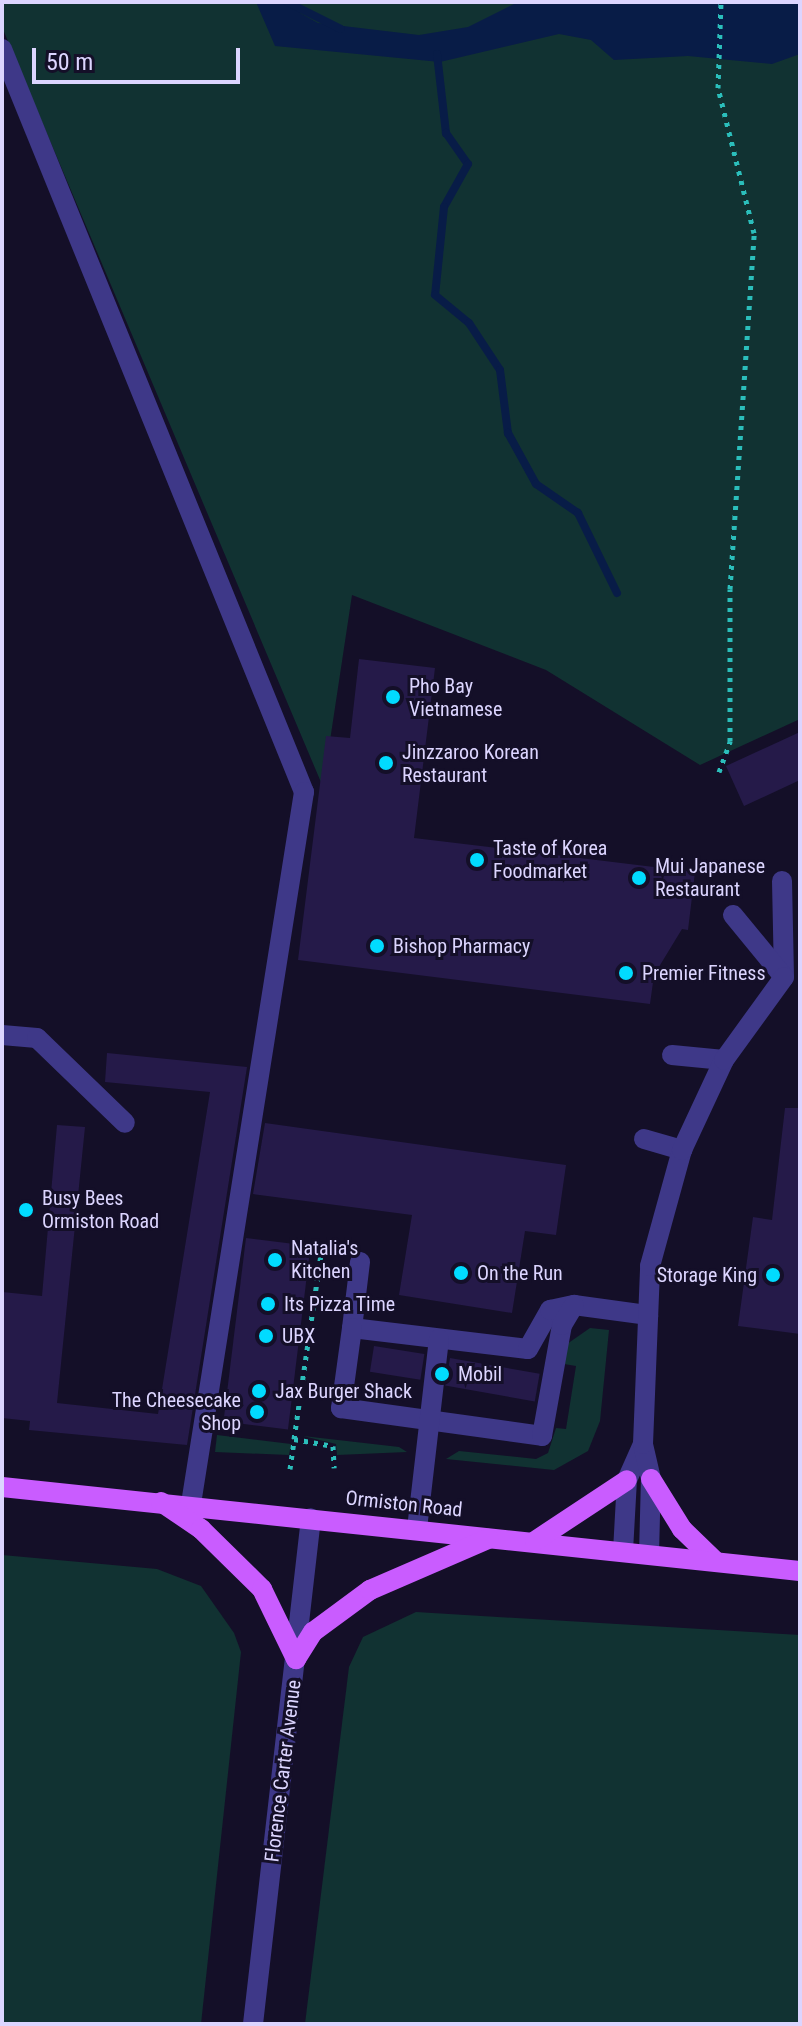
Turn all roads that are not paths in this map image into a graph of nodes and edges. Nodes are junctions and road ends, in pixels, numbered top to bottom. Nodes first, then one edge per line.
1 (2, 49) edge
2 (782, 881) dead end
3 (733, 915) dead end
4 (792, 976) edge
5 (2, 1035) edge
6 (672, 1055) dead end
7 (724, 1060) junction
8 (125, 1123) dead end
9 (644, 1139) dead end
10 (682, 1150) junction
11 (360, 1262) dead end
12 (574, 1305) junction
13 (648, 1315) junction
14 (352, 1328) junction
15 (439, 1339) junction
16 (430, 1421) junction
17 (643, 1444) junction
18 (651, 1479) junction
19 (627, 1480) junction
20 (2, 1487) edge
21 (159, 1501) junction
22 (191, 1504) junction
23 (311, 1518) junction
24 (417, 1529) junction
25 (492, 1537) junction
26 (535, 1541) junction
27 (623, 1551) junction
28 (649, 1554) junction
29 (715, 1561) junction
30 (800, 1571) edge
31 (296, 1659) junction
32 (253, 2024) edge

1 - 22 street
2 - 4 street
3 - 4 street
4 - 7 street
5 - 8 street
6 - 7 street
7 - 10 street
9 - 10 street
10 - 13 street
11 - 14 street
12 - 13 street
12 - 15 street
12 - 16 street
13 - 17 street
14 - 15 street
14 - 16 street
15 - 16 street
16 - 24 street
17 - 18 street
17 - 19 street
18 - 28 street
18 - 29 main road
19 - 26 main road
19 - 27 street
20 - 21 main road, Ormiston Road
21 - 22 main road, Ormiston Road
21 - 31 main road
22 - 23 main road, Ormiston Road
23 - 24 main road, Ormiston Road
23 - 31 street, Florence Carter Avenue
24 - 25 main road, Ormiston Road
25 - 26 main road, Ormiston Road
25 - 31 main road
26 - 27 main road, Ormiston Road
27 - 28 main road, Ormiston Road
28 - 29 main road, Ormiston Road
29 - 30 main road, Ormiston Road
31 - 32 street, Florence Carter Avenue

